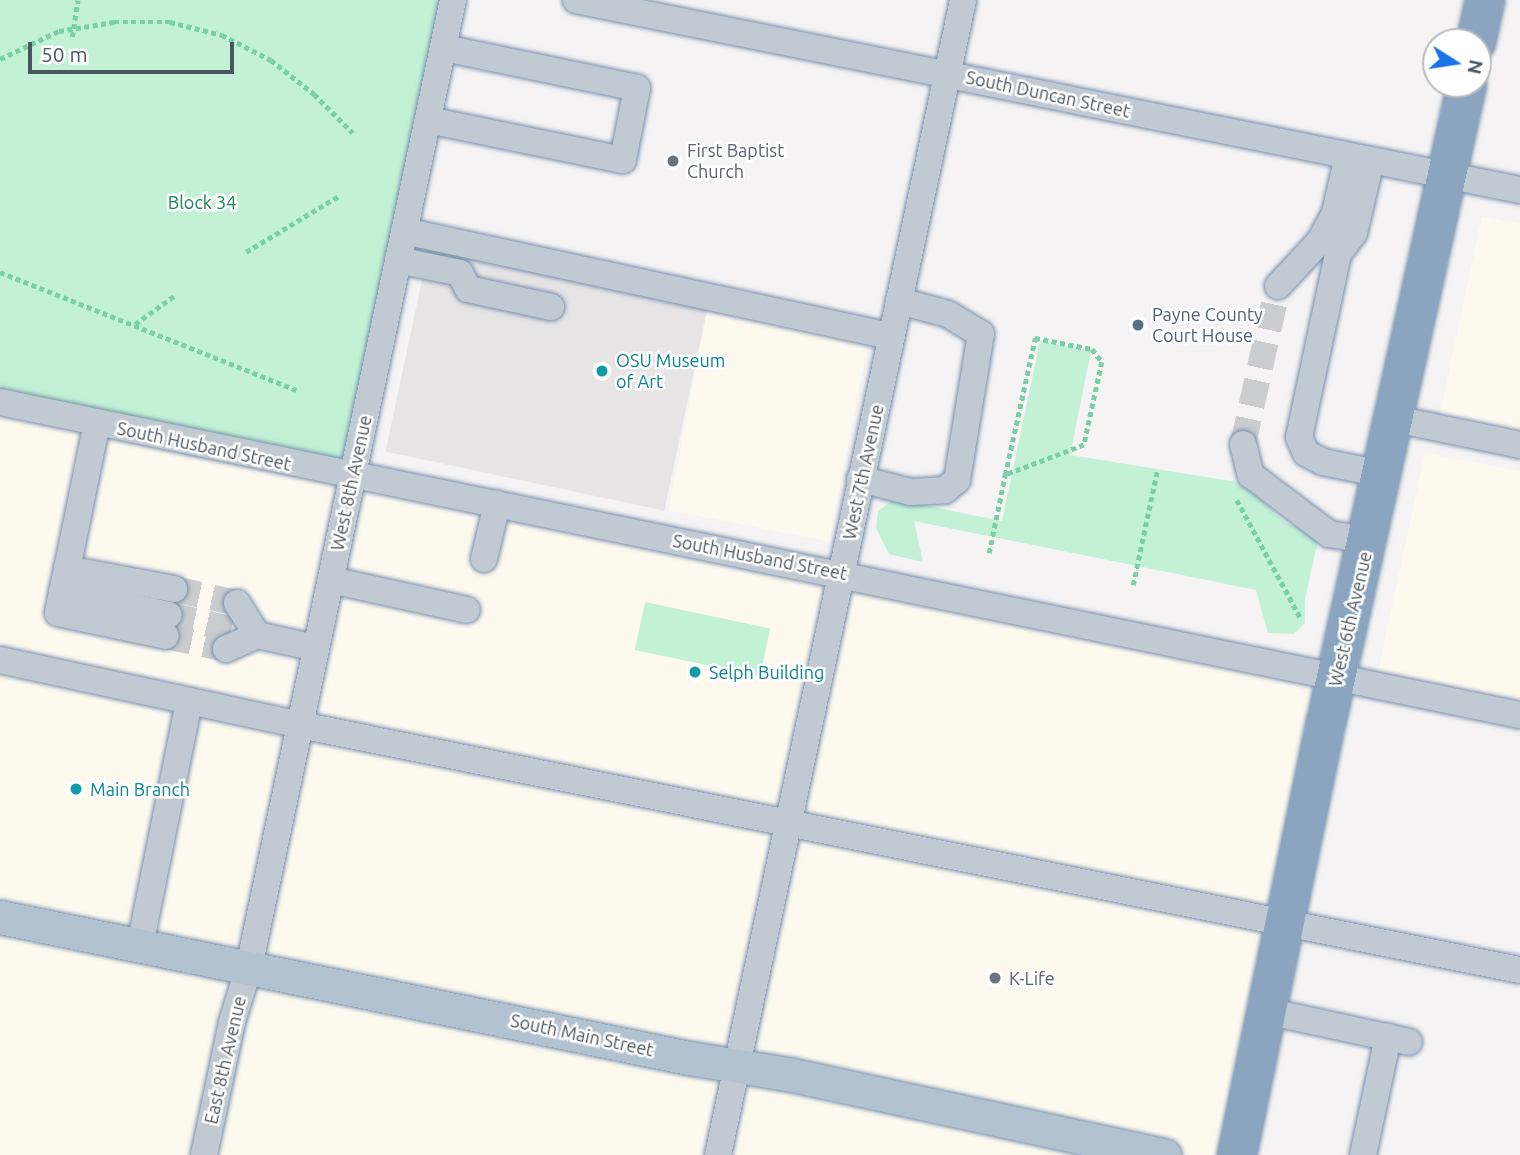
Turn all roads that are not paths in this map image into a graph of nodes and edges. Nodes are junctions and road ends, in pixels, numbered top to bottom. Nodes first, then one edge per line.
1 (453, 0) edge
2 (576, 0) edge
3 (963, 0) edge
4 (1485, 0) edge
5 (1479, 28) edge
6 (444, 48) junction
7 (949, 73) junction
8 (1464, 98) edge
9 (428, 120) junction
10 (1359, 158) junction
11 (1447, 175) junction
12 (1520, 191) edge
13 (404, 230) junction
14 (398, 260) junction
15 (1278, 286) tunnel mouth
16 (899, 301) junction
17 (551, 307) dead end
18 (891, 336) junction
19 (0, 402) edge
20 (1395, 419) junction
21 (97, 423) junction
22 (1243, 444) tunnel mouth
23 (1520, 445) edge
24 (1382, 474) junction
25 (352, 476) junction
26 (860, 479) junction
27 (496, 504) junction
28 (1368, 540) junction
29 (484, 558) dead end
30 (843, 574) junction
31 (331, 580) junction
32 (64, 581) junction
33 (467, 610) dead end
34 (257, 635) junction
35 (316, 648) junction
36 (0, 660) edge
37 (1338, 678) junction
38 (190, 701) junction
39 (1520, 715) edge
40 (300, 725) junction
41 (788, 820) junction
42 (0, 917) edge
43 (1284, 923) junction
44 (140, 945) junction
45 (249, 967) junction
46 (1520, 970) edge
47 (1266, 1011) junction
48 (738, 1067) junction
49 (204, 1155) edge
50 (718, 1155) edge
51 (1164, 1155) edge
52 (1237, 1155) edge
53 (1363, 1155) edge

1 - 6 street, West 8th Avenue
2 - 7 street, South Duncan Street
3 - 7 street, West 7th Avenue
4 - 5 highway
6 - 9 street, West 8th Avenue
6 - 9 street
7 - 10 street, South Duncan Street
7 - 16 street, West 7th Avenue
8 - 11 highway, West 6th Avenue
9 - 13 street, West 8th Avenue
10 - 11 street, South Duncan Street
10 - 15 street
10 - 24 street
11 - 12 street, South Duncan Street
11 - 20 highway, West 6th Avenue
13 - 14 street, West 8th Avenue
13 - 18 street
14 - 17 street
14 - 25 street, West 8th Avenue
16 - 18 street, West 7th Avenue
16 - 26 street
18 - 26 street, West 7th Avenue
19 - 21 street, South Husband Street
20 - 23 street
20 - 24 highway, West 6th Avenue
21 - 25 street, South Husband Street
21 - 32 street
22 - 28 street
24 - 28 highway, West 6th Avenue
25 - 27 street, South Husband Street
25 - 31 street, West 8th Avenue
26 - 30 street, West 7th Avenue
27 - 29 street
27 - 30 street, South Husband Street
28 - 37 highway, West 6th Avenue
30 - 37 street, South Husband Street
30 - 41 street, West 7th Avenue
31 - 33 street
31 - 35 street, West 8th Avenue
32 - 32 street
34 - 34 street
34 - 35 street
35 - 40 street, West 8th Avenue
36 - 38 street
37 - 39 street, South Husband Street
37 - 43 highway, West 6th Avenue
38 - 40 street
38 - 44 street
40 - 41 street
40 - 45 street, West 8th Avenue
41 - 43 street
41 - 48 street, West 7th Avenue
42 - 44 main road, South Main Street
43 - 46 street
43 - 47 highway, West 6th Avenue
44 - 45 main road, South Main Street
45 - 48 main road, South Main Street
45 - 49 street, East 8th Avenue
47 - 52 highway, West 6th Avenue
47 - 53 street
48 - 50 street, West 7th Avenue
48 - 51 main road, South Main Street

